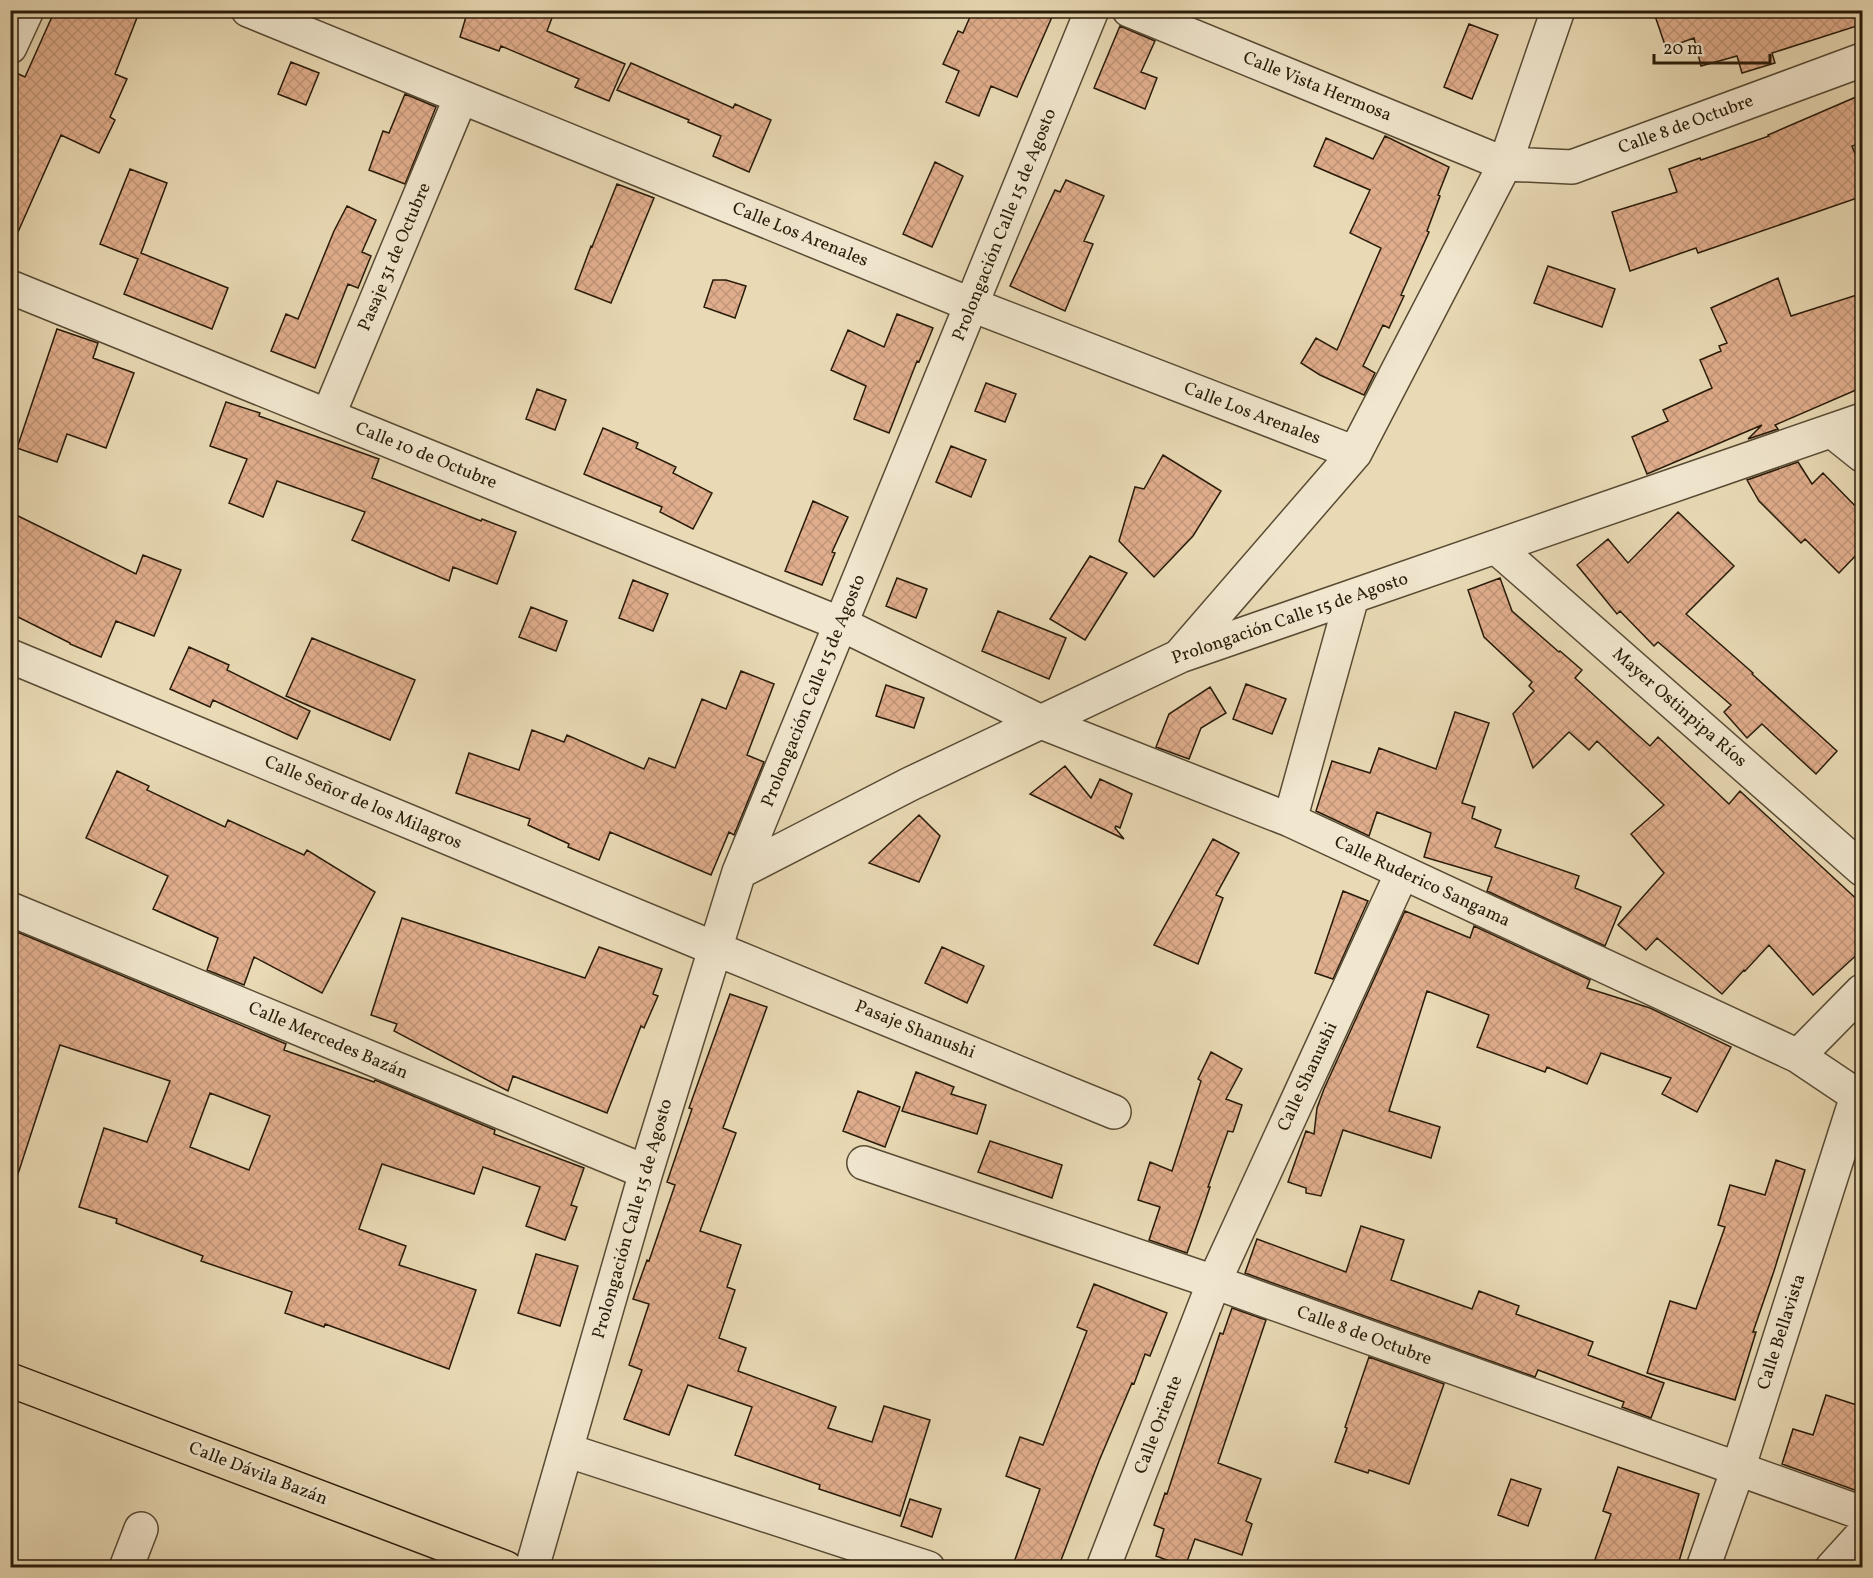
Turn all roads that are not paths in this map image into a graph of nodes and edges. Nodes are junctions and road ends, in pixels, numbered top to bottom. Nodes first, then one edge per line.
1 (27, 10) edge
2 (248, 10) edge
3 (1092, 10) edge
4 (1129, 10) edge
5 (1558, 10) edge
6 (10, 47) edge
7 (1863, 60) edge
8 (461, 98) junction
9 (1505, 164) junction
10 (10, 287) edge
11 (972, 305) junction
12 (328, 416) junction
13 (1863, 420) edge
14 (1832, 431) junction
15 (1354, 453) junction
16 (1863, 455) edge
17 (1496, 547) junction
18 (1352, 597) junction
19 (841, 624) junction
20 (10, 656) edge
21 (1180, 656) junction
22 (1041, 722) junction
23 (1290, 820) junction
24 (1863, 869) edge
25 (739, 872) junction
26 (1402, 873) junction
27 (10, 909) edge
28 (716, 949) junction
29 (1863, 991) edge
30 (1798, 1056) junction
31 (1860, 1097) edge
32 (1114, 1112) dead end
33 (864, 1163) dead end
34 (646, 1172) junction
35 (1214, 1282) junction
36 (10, 1380) edge
37 (566, 1450) junction
38 (1738, 1470) junction
39 (1863, 1513) edge
40 (141, 1529) dead end
41 (1863, 1535) edge
42 (126, 1568) edge
43 (506, 1568) edge
44 (532, 1568) edge
45 (928, 1568) edge
46 (1103, 1568) edge
47 (1702, 1568) edge
48 (1832, 1568) edge

1 - 6 street
2 - 8 street, Calle Los Arenales
3 - 11 street, Prolongación Calle 15 de Agosto
4 - 9 street, Calle Vista Hermosa
5 - 9 street
7 - 9 street, Calle 8 de Octubre
8 - 11 street, Calle Los Arenales
8 - 12 street, Pasaje 31 de Octubre
9 - 15 street
10 - 12 street, Calle 10 de Octubre
11 - 15 street, Calle Los Arenales
11 - 19 street, Prolongación Calle 15 de Agosto
12 - 19 street, Calle 10 de Octubre
13 - 14 street, Prolongación Calle 15 de Agosto
14 - 16 street
14 - 17 street, Prolongación Calle 15 de Agosto
15 - 21 street
17 - 18 street, Prolongación Calle 15 de Agosto
17 - 24 street, Mayer Ostinpipa Ríos
18 - 21 street, Prolongación Calle 15 de Agosto
18 - 23 street
19 - 22 street, Calle 10 de Octubre
19 - 25 street, Prolongación Calle 15 de Agosto
20 - 28 street, Calle Señor de los Milagros
21 - 22 street, Prolongación Calle 15 de Agosto
22 - 23 street, Calle Ruderico Sangama
22 - 25 street, Prolongación Calle 15 de Agosto
23 - 26 street, Calle Ruderico Sangama
25 - 28 street, Prolongación Calle 15 de Agosto
26 - 30 street, Calle Ruderico Sangama
26 - 35 street, Calle Shanushi
27 - 34 street, Calle Mercedes Bazán
28 - 32 street, Pasaje Shanushi
28 - 34 street, Prolongación Calle 15 de Agosto
29 - 30 street
30 - 31 street, Calle Ruderico Sangama
31 - 38 street, Calle Bellavista
33 - 35 street, Calle 8 de Octubre
34 - 37 street, Prolongación Calle 15 de Agosto
35 - 38 street, Calle 8 de Octubre
35 - 46 street, Calle Oriente
36 - 43 main road, Calle Dávila Bazán
37 - 44 street, Prolongación Calle 15 de Agosto
37 - 45 street
38 - 39 street, Calle 8 de Octubre
38 - 47 street, Calle Bellavista
40 - 42 street
41 - 48 street

